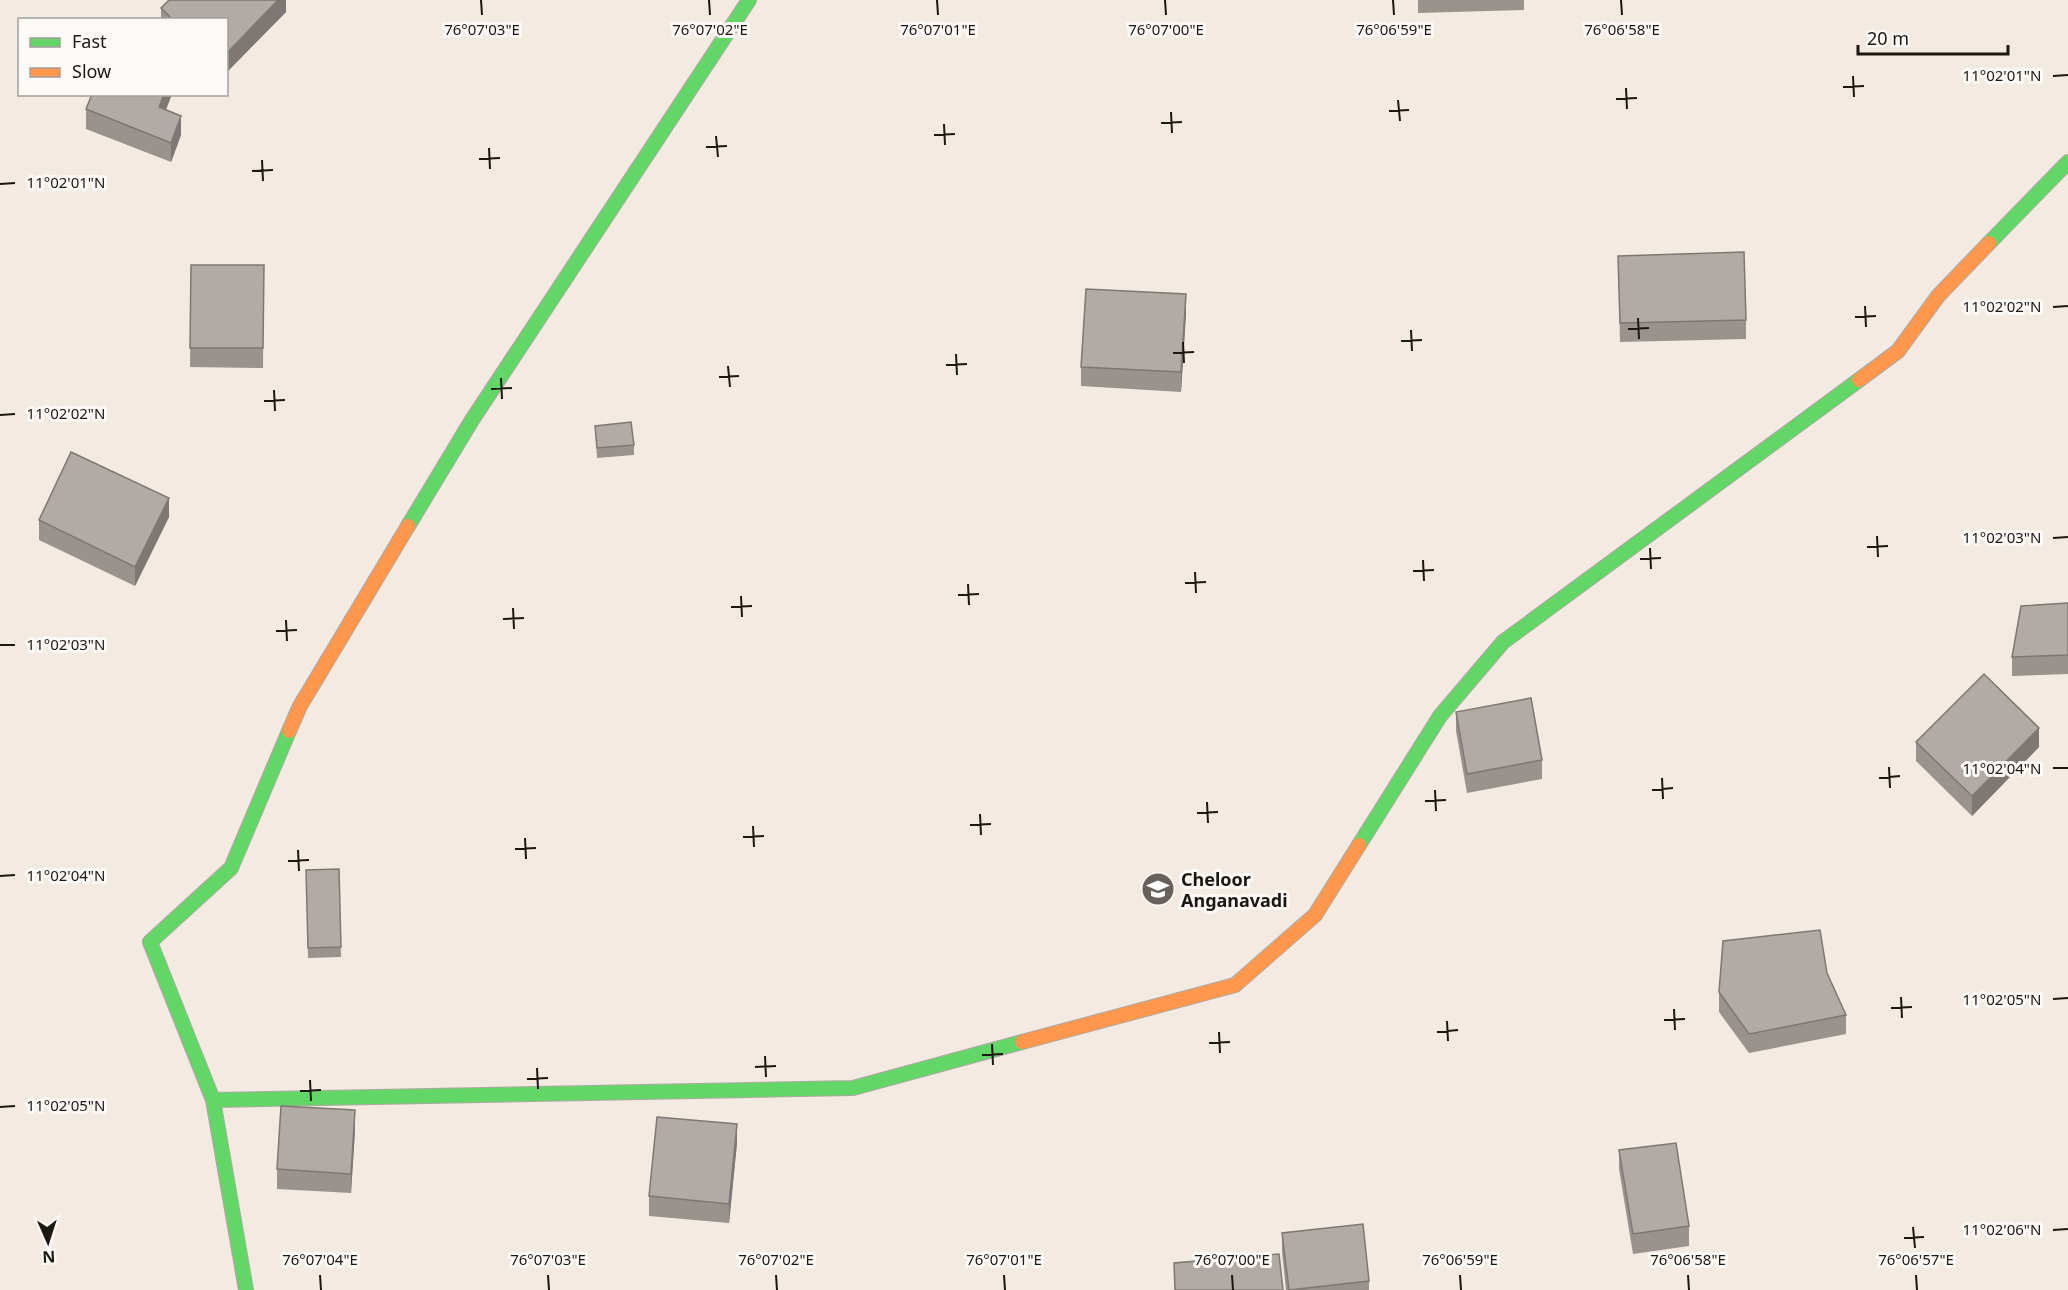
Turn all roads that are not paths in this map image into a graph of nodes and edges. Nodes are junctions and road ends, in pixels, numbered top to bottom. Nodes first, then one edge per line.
1 (749, 0) edge
2 (2068, 162) edge
3 (213, 1101) junction
4 (246, 1290) edge

1 - 3 street
2 - 3 street
3 - 4 street

